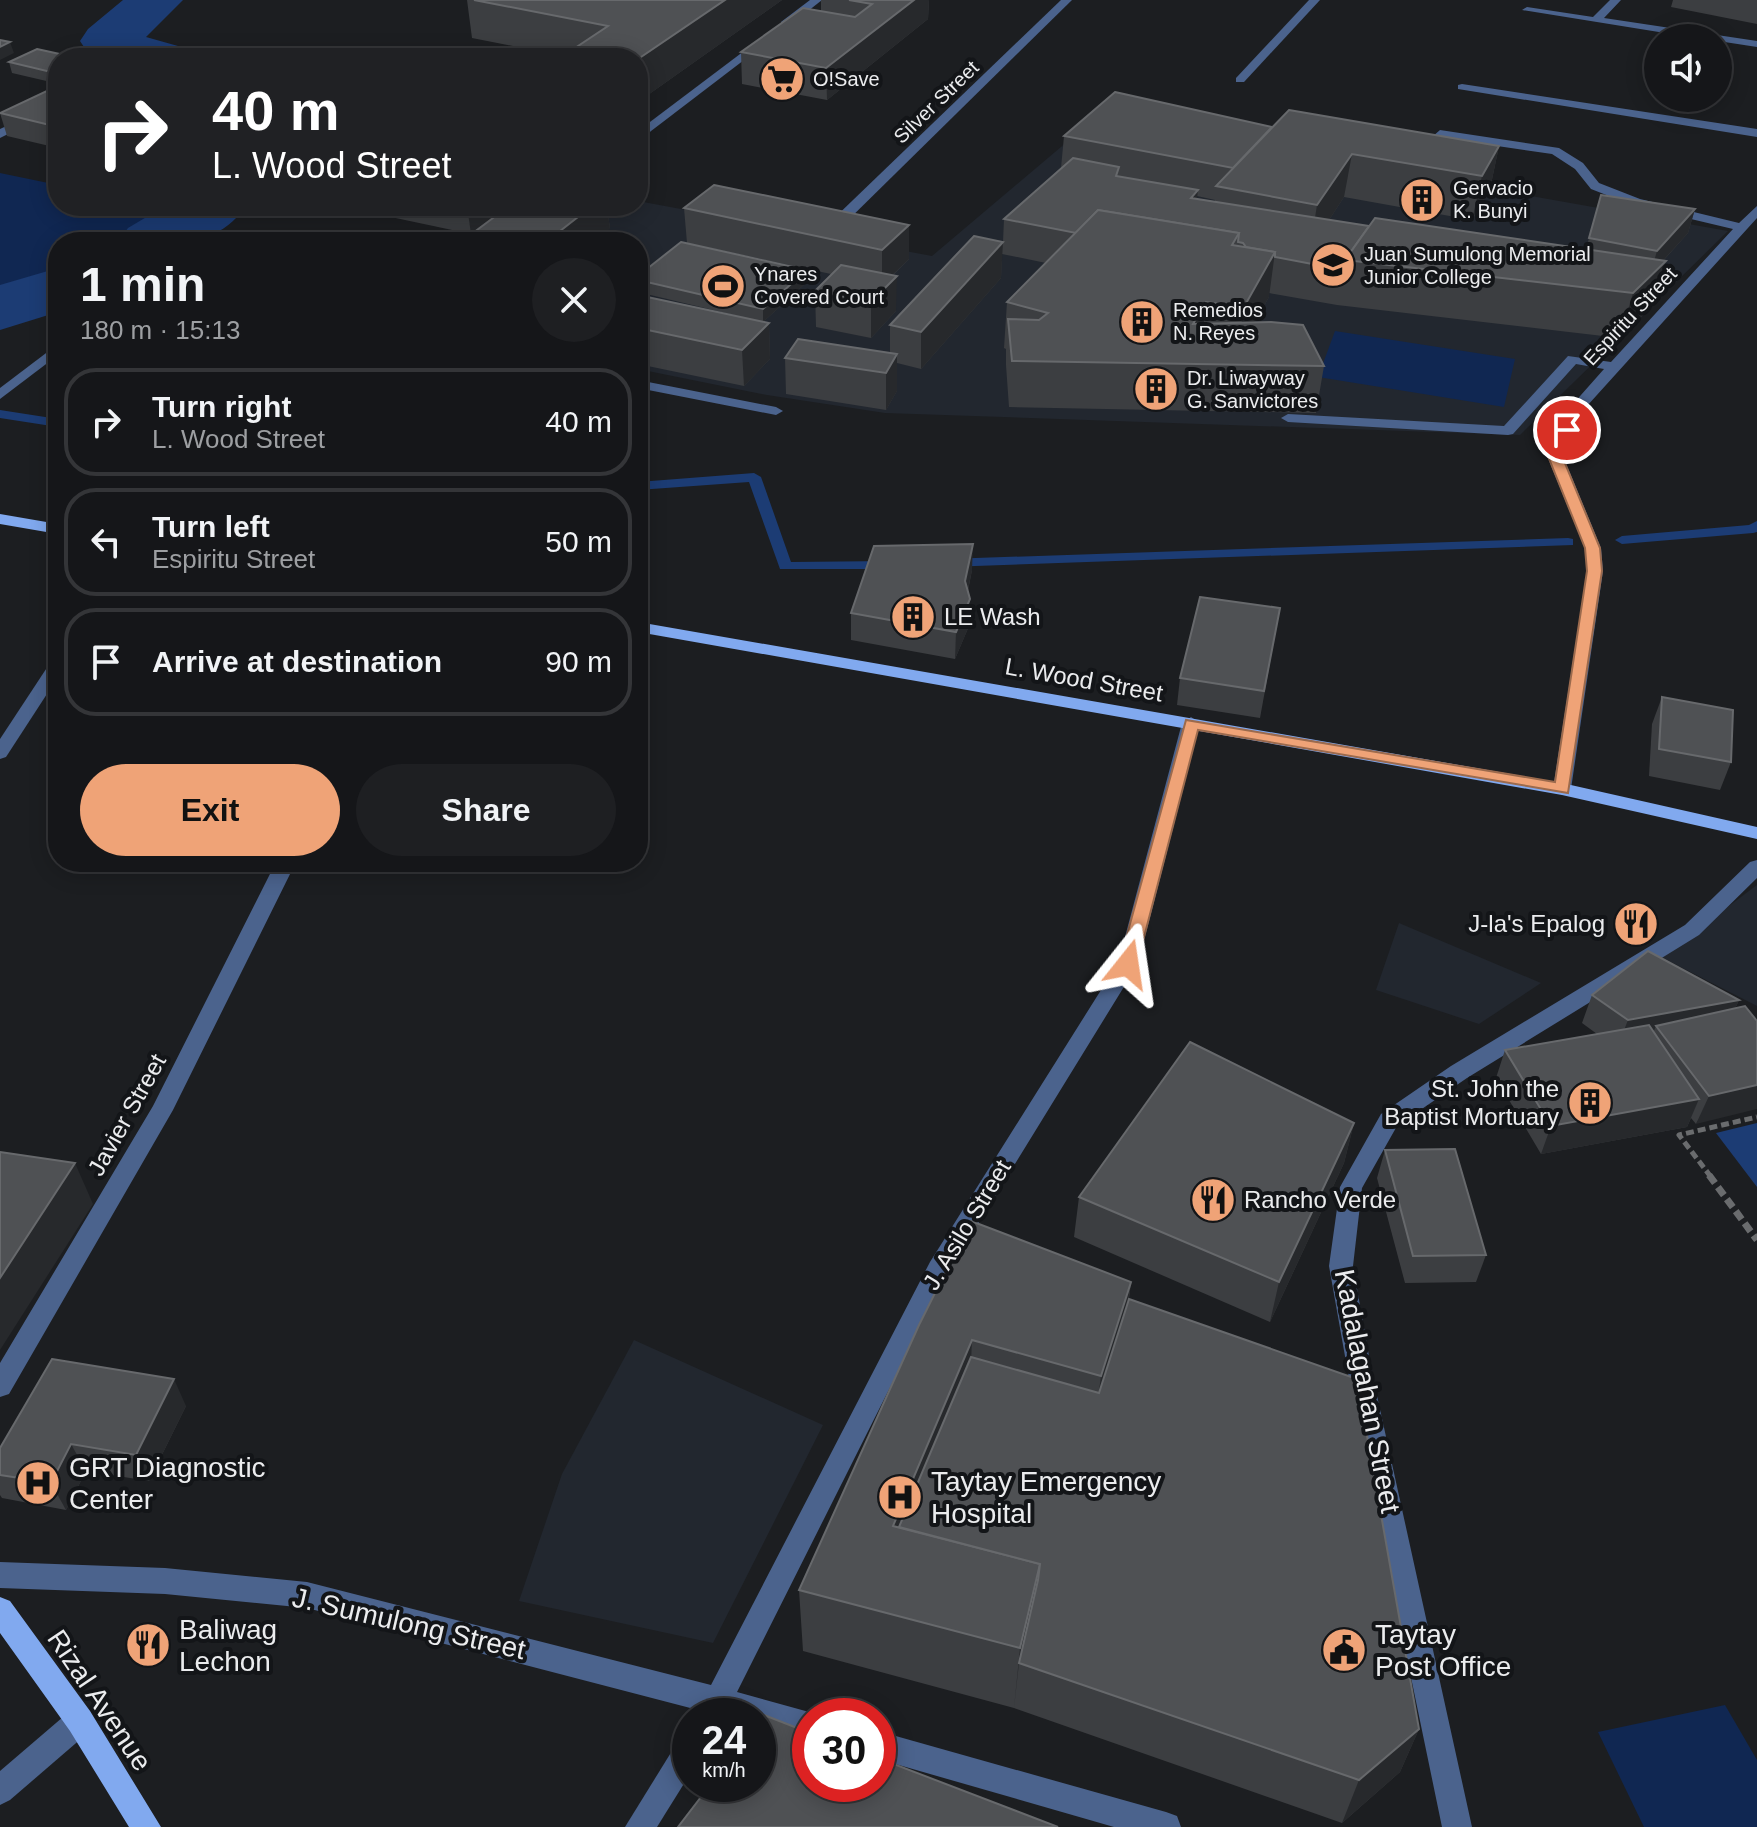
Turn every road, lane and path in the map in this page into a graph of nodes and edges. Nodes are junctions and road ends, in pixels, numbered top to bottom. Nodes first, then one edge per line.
1 (817, 0) edge
2 (1067, 0) edge
3 (1315, 0) edge
4 (1616, 0) edge
5 (1527, 10) dead end
6 (1596, 20) junction
7 (1644, 27) edge
8 (1732, 40) edge
9 (1757, 44) edge
10 (1240, 80) dead end
11 (1462, 87) dead end
12 (48, 110) edge
13 (648, 129) edge
14 (1757, 133) edge
15 (0, 134) edge
16 (1401, 156) edge
17 (1757, 210) edge
18 (1741, 227) junction
19 (831, 229) edge
20 (48, 356) edge
21 (1611, 366) junction
22 (648, 386) edge
23 (0, 395) edge
24 (776, 411) dead end
25 (1288, 418) edge
26 (0, 519) edge
27 (48, 527) edge
28 (648, 629) edge
29 (48, 679) edge
30 (1191, 723) junction
31 (0, 753) edge
32 (1562, 789) junction
33 (1757, 833) edge
34 (1757, 867) edge
35 (281, 872) edge
36 (1757, 1117) edge
37 (1757, 1240) edge
38 (0, 1386) edge
39 (0, 1575) edge
40 (0, 1610) edge
41 (679, 1698) edge
42 (720, 1698) edge
43 (80, 1721) junction
44 (896, 1750) edge
45 (672, 1776) edge
46 (0, 1790) edge
47 (146, 1827) edge
48 (640, 1827) edge
49 (1166, 1827) edge
50 (1457, 1827) edge

1 - 13 street
2 - 19 street, Silver Street
3 - 10 street
4 - 6 street
5 - 6 street
6 - 7 street
8 - 9 street
11 - 14 street
12 - 15 street
16 - 18 street
17 - 18 street, Espiritu Street
18 - 21 street, Espiritu Street
20 - 23 street
21 - 25 street
21 - 32 street, Espiritu Street
22 - 24 street
26 - 27 main road
28 - 30 main road, L. Wood Street
29 - 31 street
30 - 32 main road, L. Wood Street
30 - 42 street, J. Asilo Street
32 - 33 main road, L. Wood Street
34 - 50 street, Kadalagahan Street
35 - 38 street, Javier Street
36 - 37 path
39 - 41 street, J. Sumulong Street
40 - 43 main road, Rizal Avenue
43 - 46 street
43 - 47 main road, Rizal Avenue
44 - 49 street
45 - 48 street

